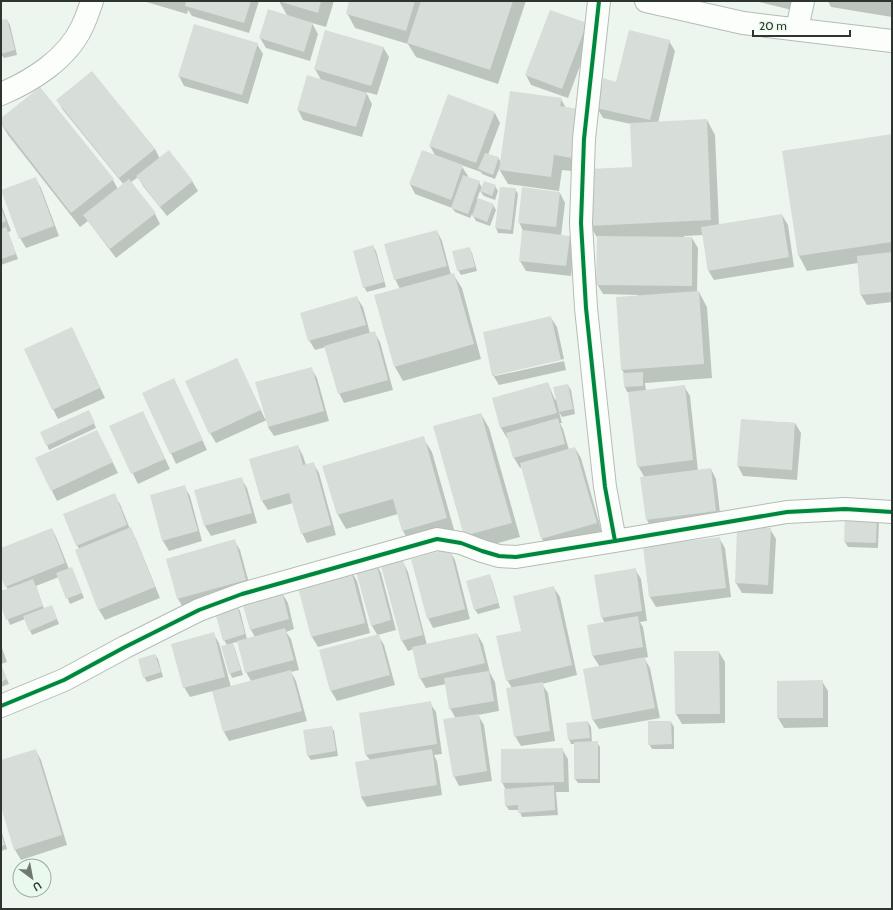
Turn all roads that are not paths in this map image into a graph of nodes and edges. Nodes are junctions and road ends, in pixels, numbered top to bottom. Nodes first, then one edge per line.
1 (92, 1) edge
2 (599, 1) edge
3 (646, 1) edge
4 (803, 1) edge
5 (797, 29) junction
6 (892, 41) edge
7 (1, 94) edge
8 (892, 512) edge
9 (615, 541) junction
10 (1, 706) edge

1 - 7 street
2 - 9 street
3 - 5 street
4 - 5 street
5 - 6 street
8 - 9 street
9 - 10 street

